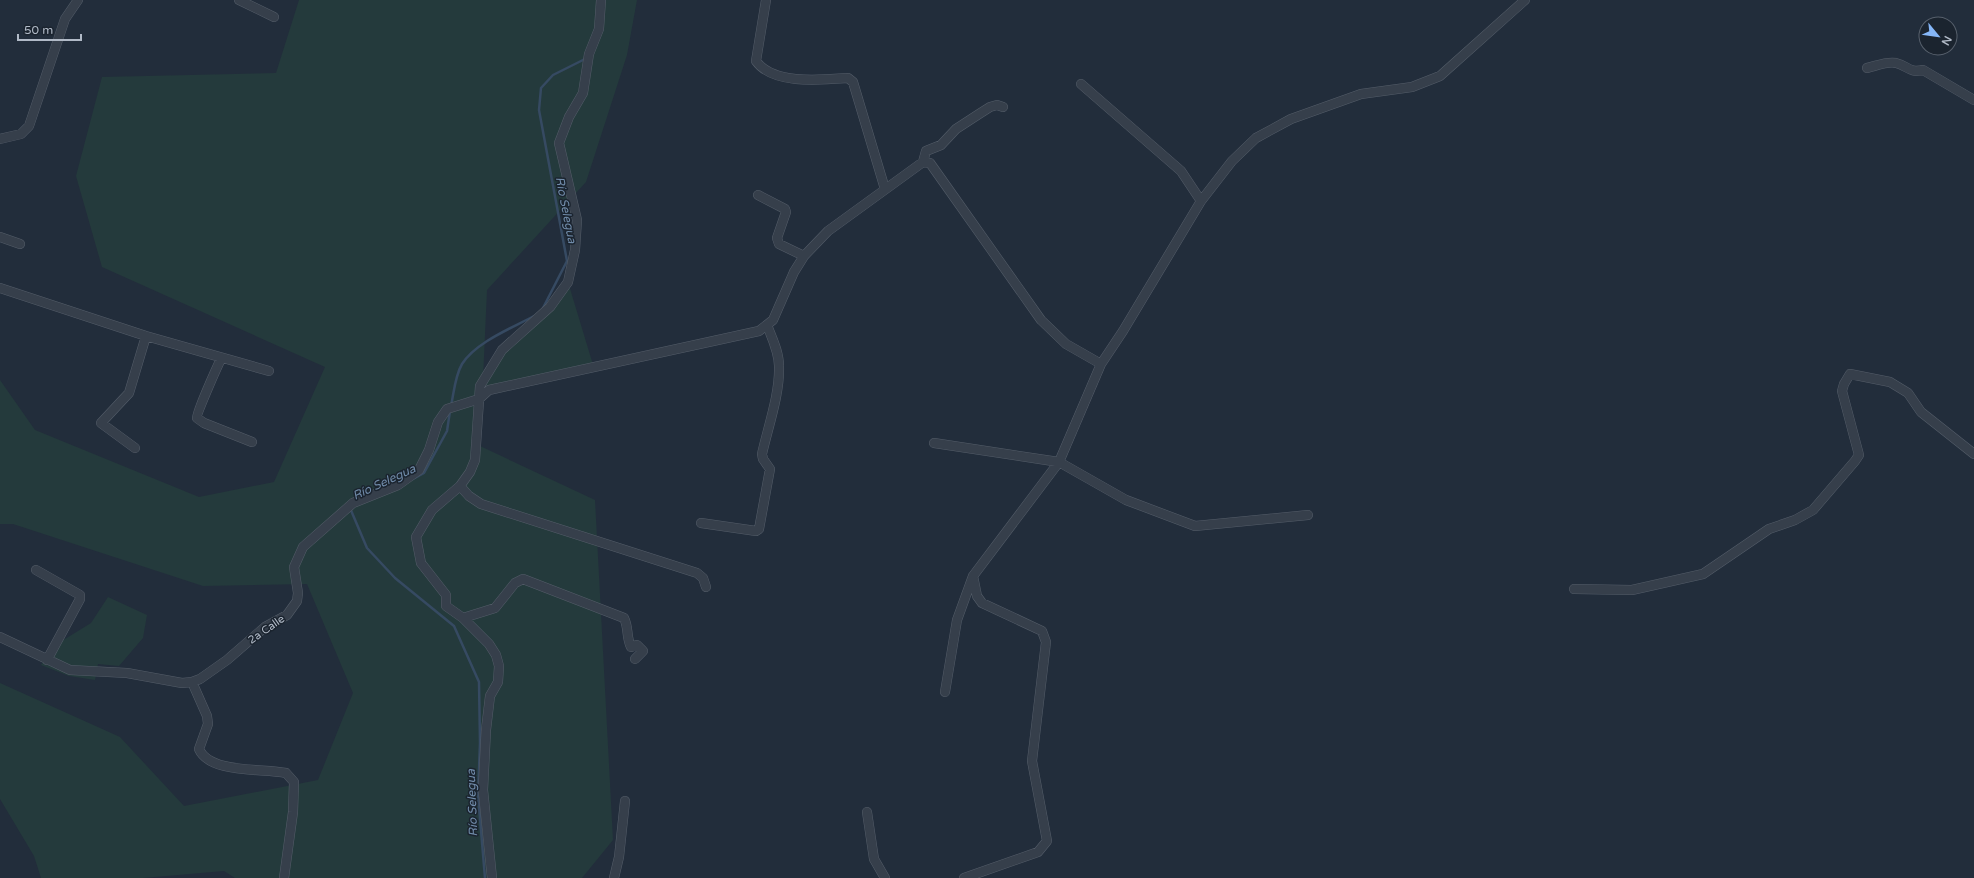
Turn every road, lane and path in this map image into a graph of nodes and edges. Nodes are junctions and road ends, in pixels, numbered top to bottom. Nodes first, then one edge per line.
1 (78, 0) edge
2 (239, 0) edge
3 (766, 0) edge
4 (1525, 0) edge
5 (601, 4) edge
6 (274, 17) dead end
7 (1867, 68) dead end
8 (1081, 84) dead end
9 (1974, 100) edge
10 (1003, 106) dead end
11 (0, 139) edge
12 (923, 162) junction
13 (885, 189) junction
14 (758, 195) dead end
15 (1201, 201) junction
16 (0, 237) edge
17 (20, 244) dead end
18 (804, 256) junction
19 (0, 288) edge
20 (767, 325) junction
21 (146, 336) junction
22 (221, 359) junction
23 (1101, 364) junction
24 (269, 371) dead end
25 (479, 398) junction
26 (252, 442) dead end
27 (934, 443) dead end
28 (135, 448) dead end
29 (1974, 454) edge
30 (1059, 462) junction
31 (460, 486) junction
32 (1308, 515) dead end
33 (701, 523) dead end
34 (36, 570) dead end
35 (973, 576) junction
36 (706, 586) dead end
37 (1574, 589) dead end
38 (463, 618) junction
39 (0, 637) edge
40 (635, 659) dead end
41 (47, 660) junction
42 (192, 682) junction
43 (945, 692) dead end
44 (625, 801) dead end
45 (867, 812) dead end
46 (284, 878) edge
47 (492, 878) edge
48 (614, 878) edge
49 (885, 878) edge
50 (964, 878) edge

1 - 11 street
2 - 6 street
3 - 13 street
4 - 15 street
5 - 25 street
7 - 9 street
8 - 15 street
10 - 12 street
12 - 13 street
12 - 23 street
13 - 18 street
14 - 18 street
15 - 23 street
16 - 17 street
18 - 20 street
19 - 21 street
20 - 25 street, 2a Calle
20 - 33 street
21 - 22 street
21 - 28 street
22 - 24 street
22 - 26 street
23 - 30 street
25 - 31 street
25 - 42 street, 2a Calle
27 - 30 street
29 - 37 street
30 - 32 street
30 - 35 street
31 - 36 street
31 - 38 street
34 - 41 street
35 - 43 street
35 - 50 street
38 - 40 street
38 - 47 street
39 - 41 street
41 - 42 street
42 - 46 street
44 - 48 street
45 - 49 street

